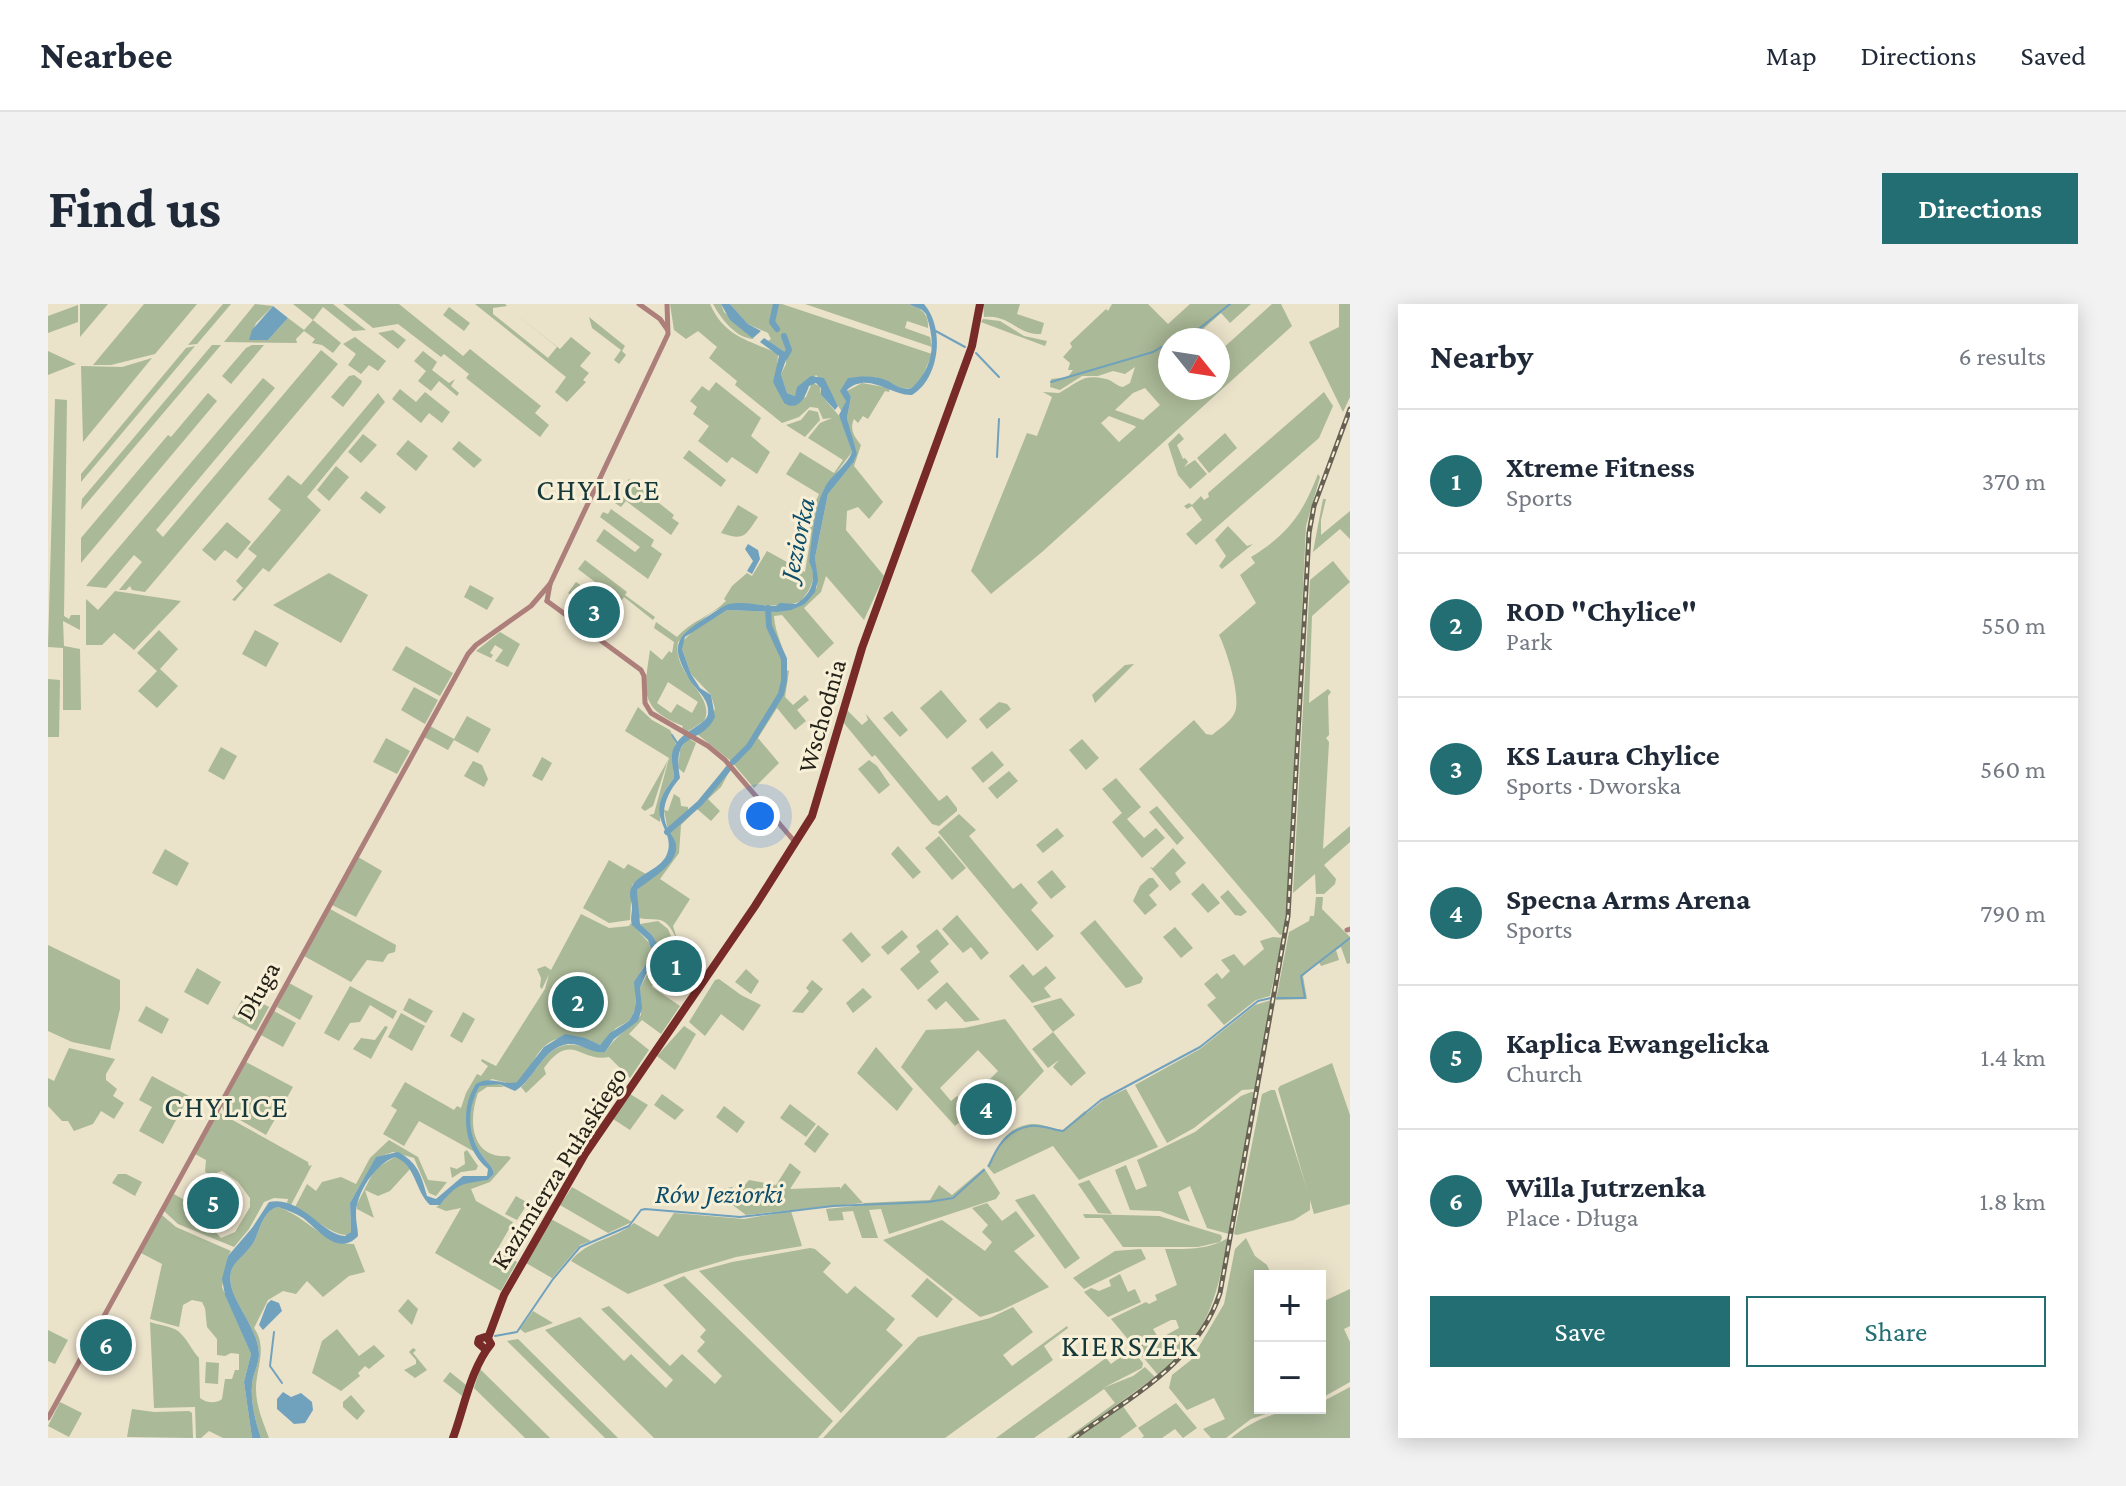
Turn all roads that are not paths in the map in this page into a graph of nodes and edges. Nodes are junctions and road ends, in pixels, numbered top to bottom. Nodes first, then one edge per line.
1 (639, 304) edge
2 (666, 304) edge
3 (980, 304) edge
4 (664, 317) junction
5 (543, 598) junction
6 (797, 842) junction
7 (714, 970) joint
8 (48, 1418) edge
9 (453, 1438) edge

1 - 4 street
2 - 4 street
3 - 6 main road, Wschodnia
4 - 5 street
5 - 6 street
5 - 8 street, Długa
6 - 7 main road, Wschodnia
7 - 9 main road, Kazimierza Pułaskiego

